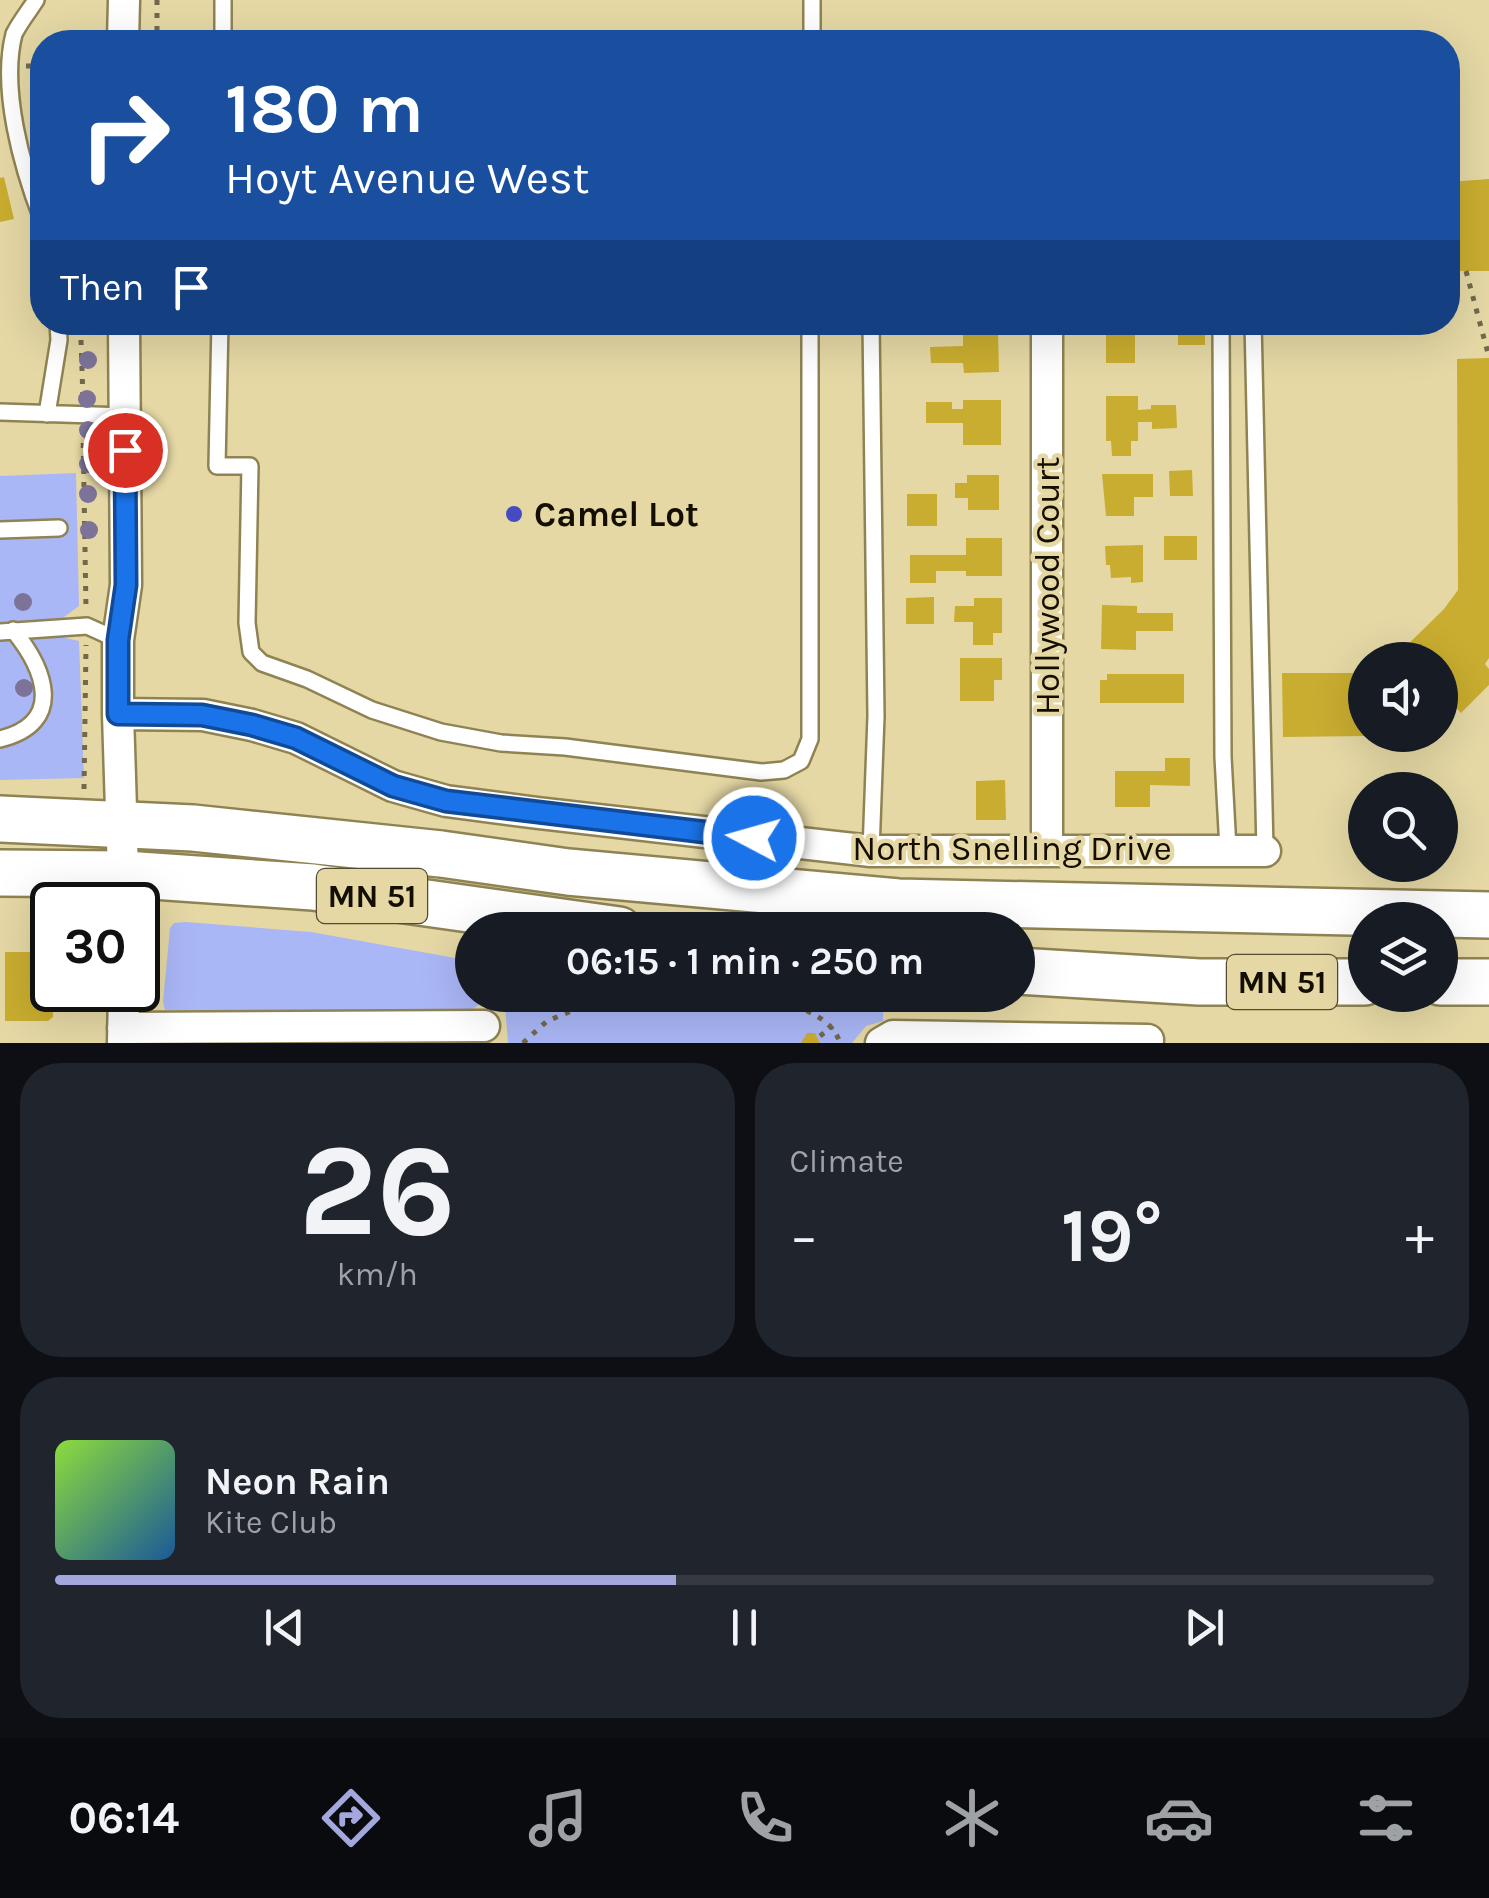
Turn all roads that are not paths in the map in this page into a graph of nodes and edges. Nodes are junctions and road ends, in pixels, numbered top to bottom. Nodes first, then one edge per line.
1 (36, 0) edge
2 (124, 0) edge
3 (223, 0) edge
4 (812, 0) edge
5 (124, 30) edge
6 (223, 30) edge
7 (812, 30) edge
8 (30, 185) edge
9 (59, 335) edge
10 (124, 335) edge
11 (220, 335) edge
12 (810, 335) edge
13 (871, 335) edge
14 (1047, 335) edge
15 (1220, 335) edge
16 (1253, 335) edge
17 (0, 412) edge
18 (47, 414) junction
19 (125, 416) junction
20 (59, 528) dead end
21 (0, 530) edge
22 (7, 631) edge
23 (118, 640) junction
24 (118, 714) junction
25 (0, 739) edge
26 (0, 819) edge
27 (120, 824) junction
28 (1047, 849) junction
29 (1228, 849) junction
30 (871, 850) junction
31 (1265, 851) joint
32 (0, 874) edge
33 (62, 882) edge
34 (124, 882) edge
35 (160, 889) edge
36 (491, 912) edge
37 (1489, 915) edge
38 (1035, 972) edge
39 (1348, 982) edge
40 (1458, 982) edge
41 (1489, 982) edge
42 (484, 1026) dead end
43 (123, 1036) edge
44 (1148, 1040) dead end
45 (881, 1043) edge

1 - 8 lane
2 - 5 street
3 - 6 lane
4 - 7 lane
9 - 18 lane
10 - 19 street
11 - 12 lane
13 - 30 lane
14 - 28 street, Hollywood Court
15 - 29 lane
16 - 31 lane
17 - 18 lane
18 - 19 lane
19 - 23 street
20 - 21 lane
22 - 23 lane
22 - 25 lane
23 - 24 street
24 - 27 street
24 - 30 street, North Snelling Drive
26 - 27 main road, MN 51
27 - 34 street
27 - 37 main road, MN 51
28 - 29 street, North Snelling Drive
28 - 30 street, North Snelling Drive
29 - 31 street, North Snelling Drive
32 - 33 main road, MN 51
35 - 36 main road, MN 51
38 - 39 main road, MN 51
40 - 41 main road
42 - 43 street
44 - 45 street

